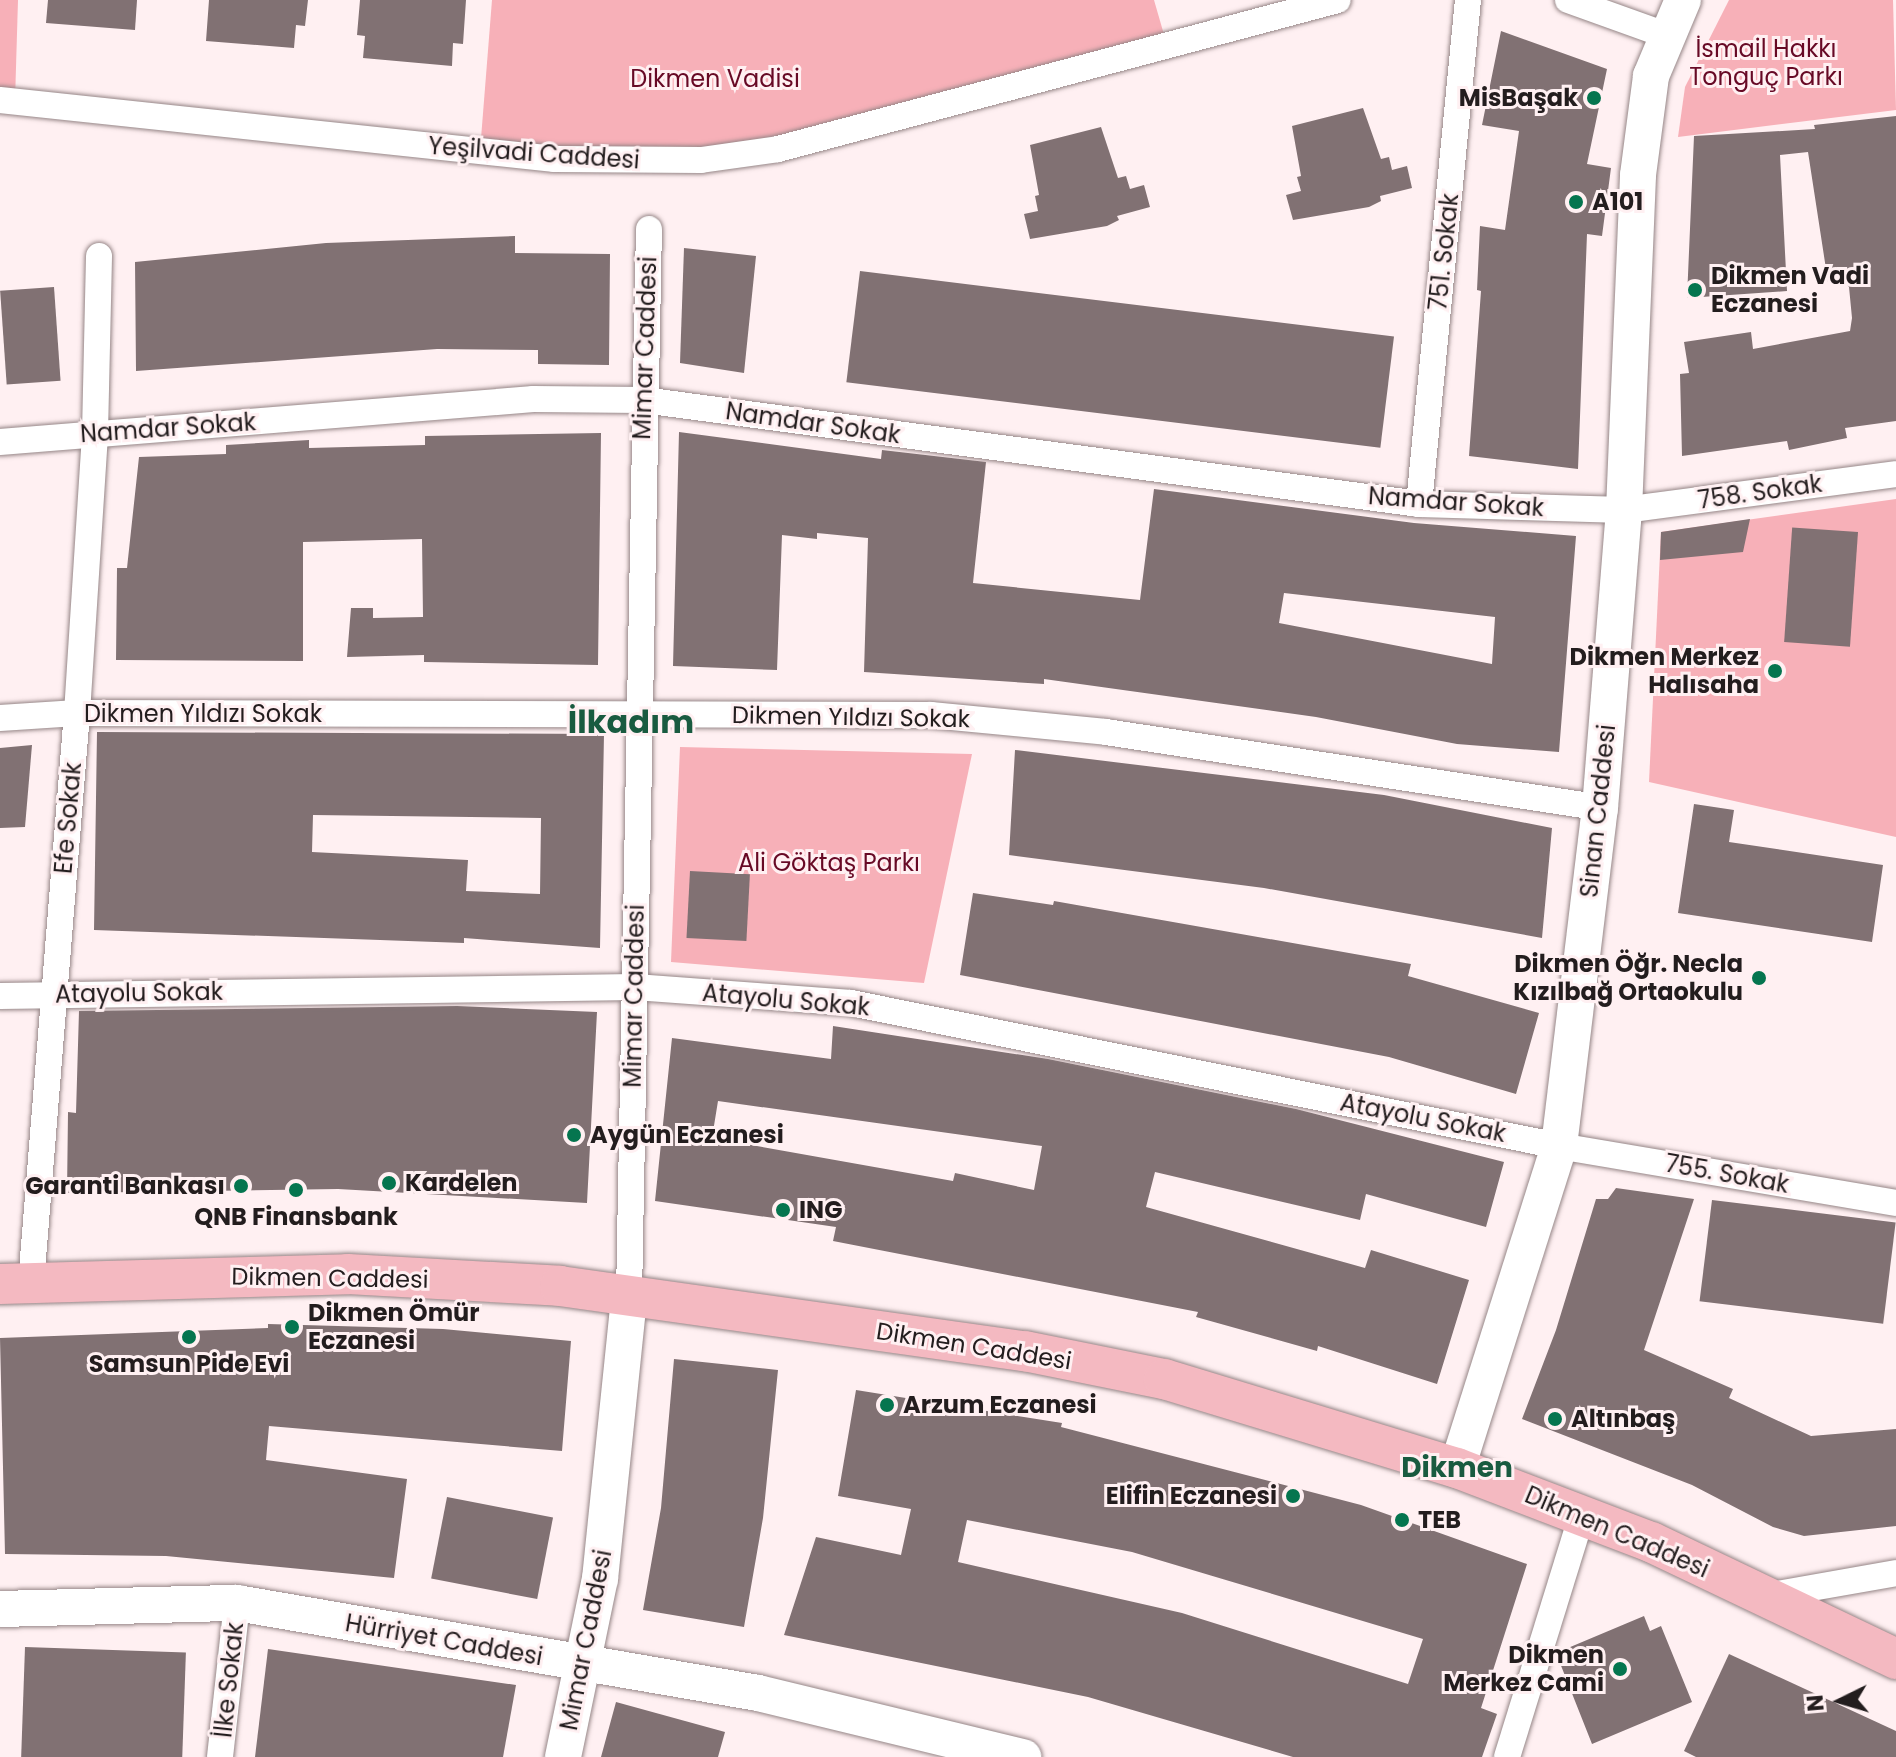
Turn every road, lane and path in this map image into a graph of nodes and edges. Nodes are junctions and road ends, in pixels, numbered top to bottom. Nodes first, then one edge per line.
1 (1338, 0) edge
2 (1468, 0) edge
3 (1568, 0) edge
4 (1683, 0) edge
5 (1666, 35) junction
6 (0, 100) edge
7 (649, 229) dead end
8 (99, 256) dead end
9 (643, 400) junction
10 (95, 433) junction
11 (0, 442) edge
12 (1896, 474) edge
13 (1419, 504) junction
14 (1624, 510) junction
15 (77, 713) junction
16 (637, 714) junction
17 (0, 718) edge
18 (1600, 808) junction
19 (635, 987) junction
20 (52, 994) junction
21 (0, 996) edge
22 (1559, 1146) junction
23 (1896, 1203) edge
24 (16, 1283) edge
25 (629, 1296) junction
26 (1457, 1468) junction
27 (1582, 1514) junction
28 (1896, 1573) edge
29 (1764, 1596) junction
30 (237, 1603) junction
31 (0, 1609) edge
32 (1896, 1659) edge
33 (584, 1665) junction
34 (952, 1748) edge
35 (220, 1757) edge
36 (563, 1757) edge
37 (1023, 1757) edge
38 (1507, 1757) edge

1 - 6 street, Yeşilvadi Caddesi
2 - 13 street, 751. Sokak
3 - 5 street
4 - 5 main road, Sinan Caddesi
5 - 14 main road, Sinan Caddesi
7 - 9 street, Mimar Caddesi
8 - 10 street, Efe Sokak
9 - 10 street, Namdar Sokak
9 - 13 street, Namdar Sokak
9 - 16 street, Mimar Caddesi
10 - 11 street, Namdar Sokak
10 - 15 street, Efe Sokak
12 - 14 street, 758. Sokak
13 - 14 street, Namdar Sokak
14 - 18 main road, Sinan Caddesi
15 - 16 street, Dikmen Yıldızı Sokak
15 - 17 street, Dikmen Yıldızı Sokak
15 - 20 street, Efe Sokak
16 - 18 street, Dikmen Yıldızı Sokak
16 - 19 street, Mimar Caddesi
18 - 22 main road, Sinan Caddesi
19 - 20 street, Atayolu Sokak
19 - 22 street, Atayolu Sokak
19 - 25 street, Mimar Caddesi
20 - 21 street, Atayolu Sokak
20 - 24 street, Efe Sokak
22 - 23 street, 755. Sokak
22 - 26 main road, Sinan Caddesi
24 - 25 main road, Dikmen Caddesi
25 - 26 main road, Dikmen Caddesi
25 - 33 main road, Mimar Caddesi
26 - 27 main road, Dikmen Caddesi
27 - 29 main road, Dikmen Caddesi
27 - 38 street
28 - 29 street
29 - 32 main road, Dikmen Caddesi
30 - 31 main road, Hürriyet Caddesi
30 - 33 main road, Hürriyet Caddesi
30 - 35 street, İlke Sokak
33 - 34 main road, Hürriyet Caddesi
33 - 36 main road, Mimar Caddesi
34 - 37 main road, Hürriyet Caddesi

